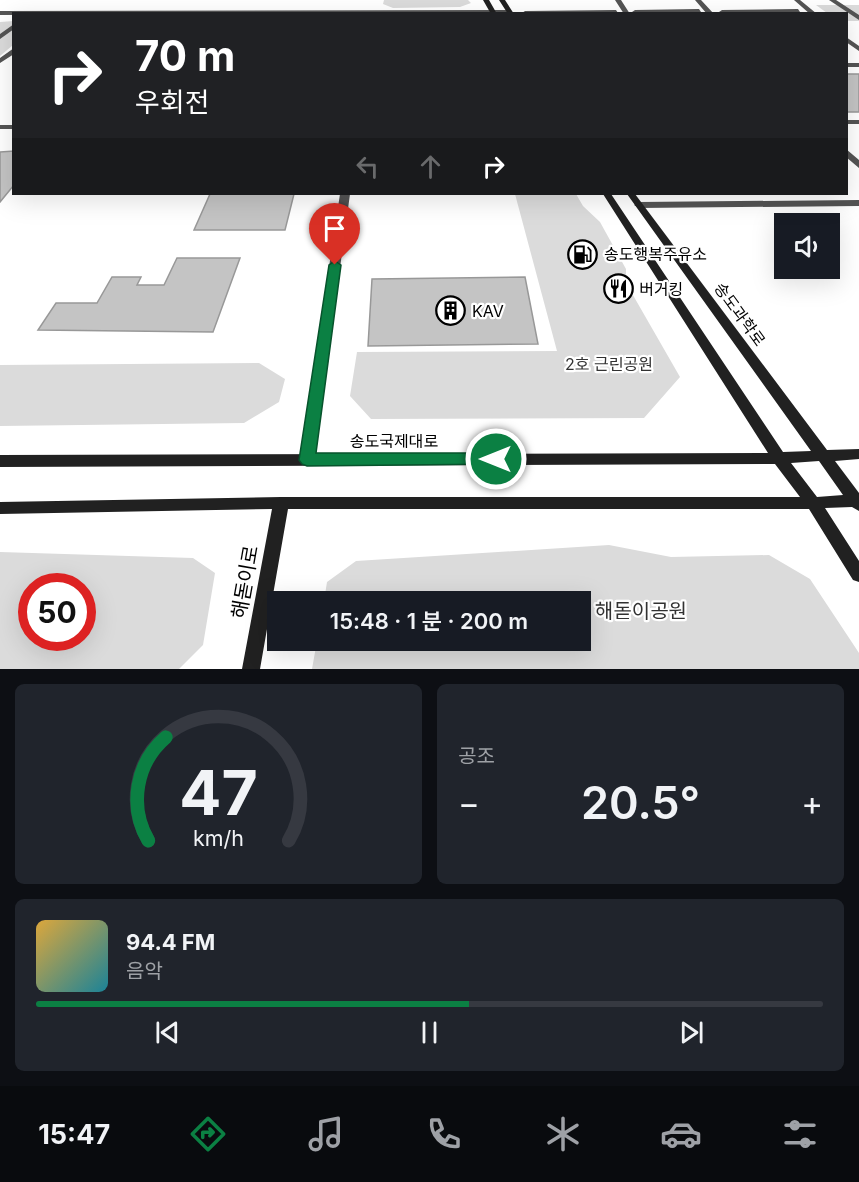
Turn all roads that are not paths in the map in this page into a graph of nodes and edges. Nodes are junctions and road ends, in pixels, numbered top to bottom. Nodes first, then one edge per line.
1 (698, 0) edge
2 (797, 0) edge
3 (832, 0) edge
4 (376, 10) edge
5 (699, 11) dead end
6 (798, 11) dead end
7 (229, 12) edge
8 (455, 12) edge
9 (636, 12) dead end
10 (709, 12) edge
11 (722, 12) edge
12 (812, 12) edge
13 (859, 18) edge
14 (12, 28) edge
15 (0, 37) edge
16 (12, 52) edge
17 (0, 61) edge
18 (848, 154) edge
19 (859, 165) edge
20 (345, 195) edge
21 (608, 195) edge
22 (632, 195) edge
23 (859, 203) edge
24 (639, 205) junction
25 (859, 454) edge
26 (820, 455) junction
27 (779, 458) junction
28 (307, 460) junction
29 (0, 461) edge
30 (858, 502) edge
31 (281, 503) junction
32 (813, 503) junction
33 (0, 508) edge
34 (859, 575) edge
35 (251, 669) edge

1 - 10 street
2 - 12 street
3 - 13 street
4 - 7 street
4 - 8 street
5 - 9 street
6 - 11 street
14 - 15 street
16 - 17 street
18 - 19 street
20 - 28 street
21 - 27 main road
22 - 24 main road, 송도과학로
23 - 24 street
24 - 26 main road, 송도과학로
25 - 26 main road, 송도국제대로
26 - 27 main road, 송도국제대로
26 - 30 main road, 송도과학로
27 - 28 main road, 송도국제대로
27 - 32 main road
28 - 29 main road, 송도국제대로
30 - 32 main road
31 - 32 main road
31 - 33 main road
31 - 35 main road, 해돋이로
32 - 34 main road

